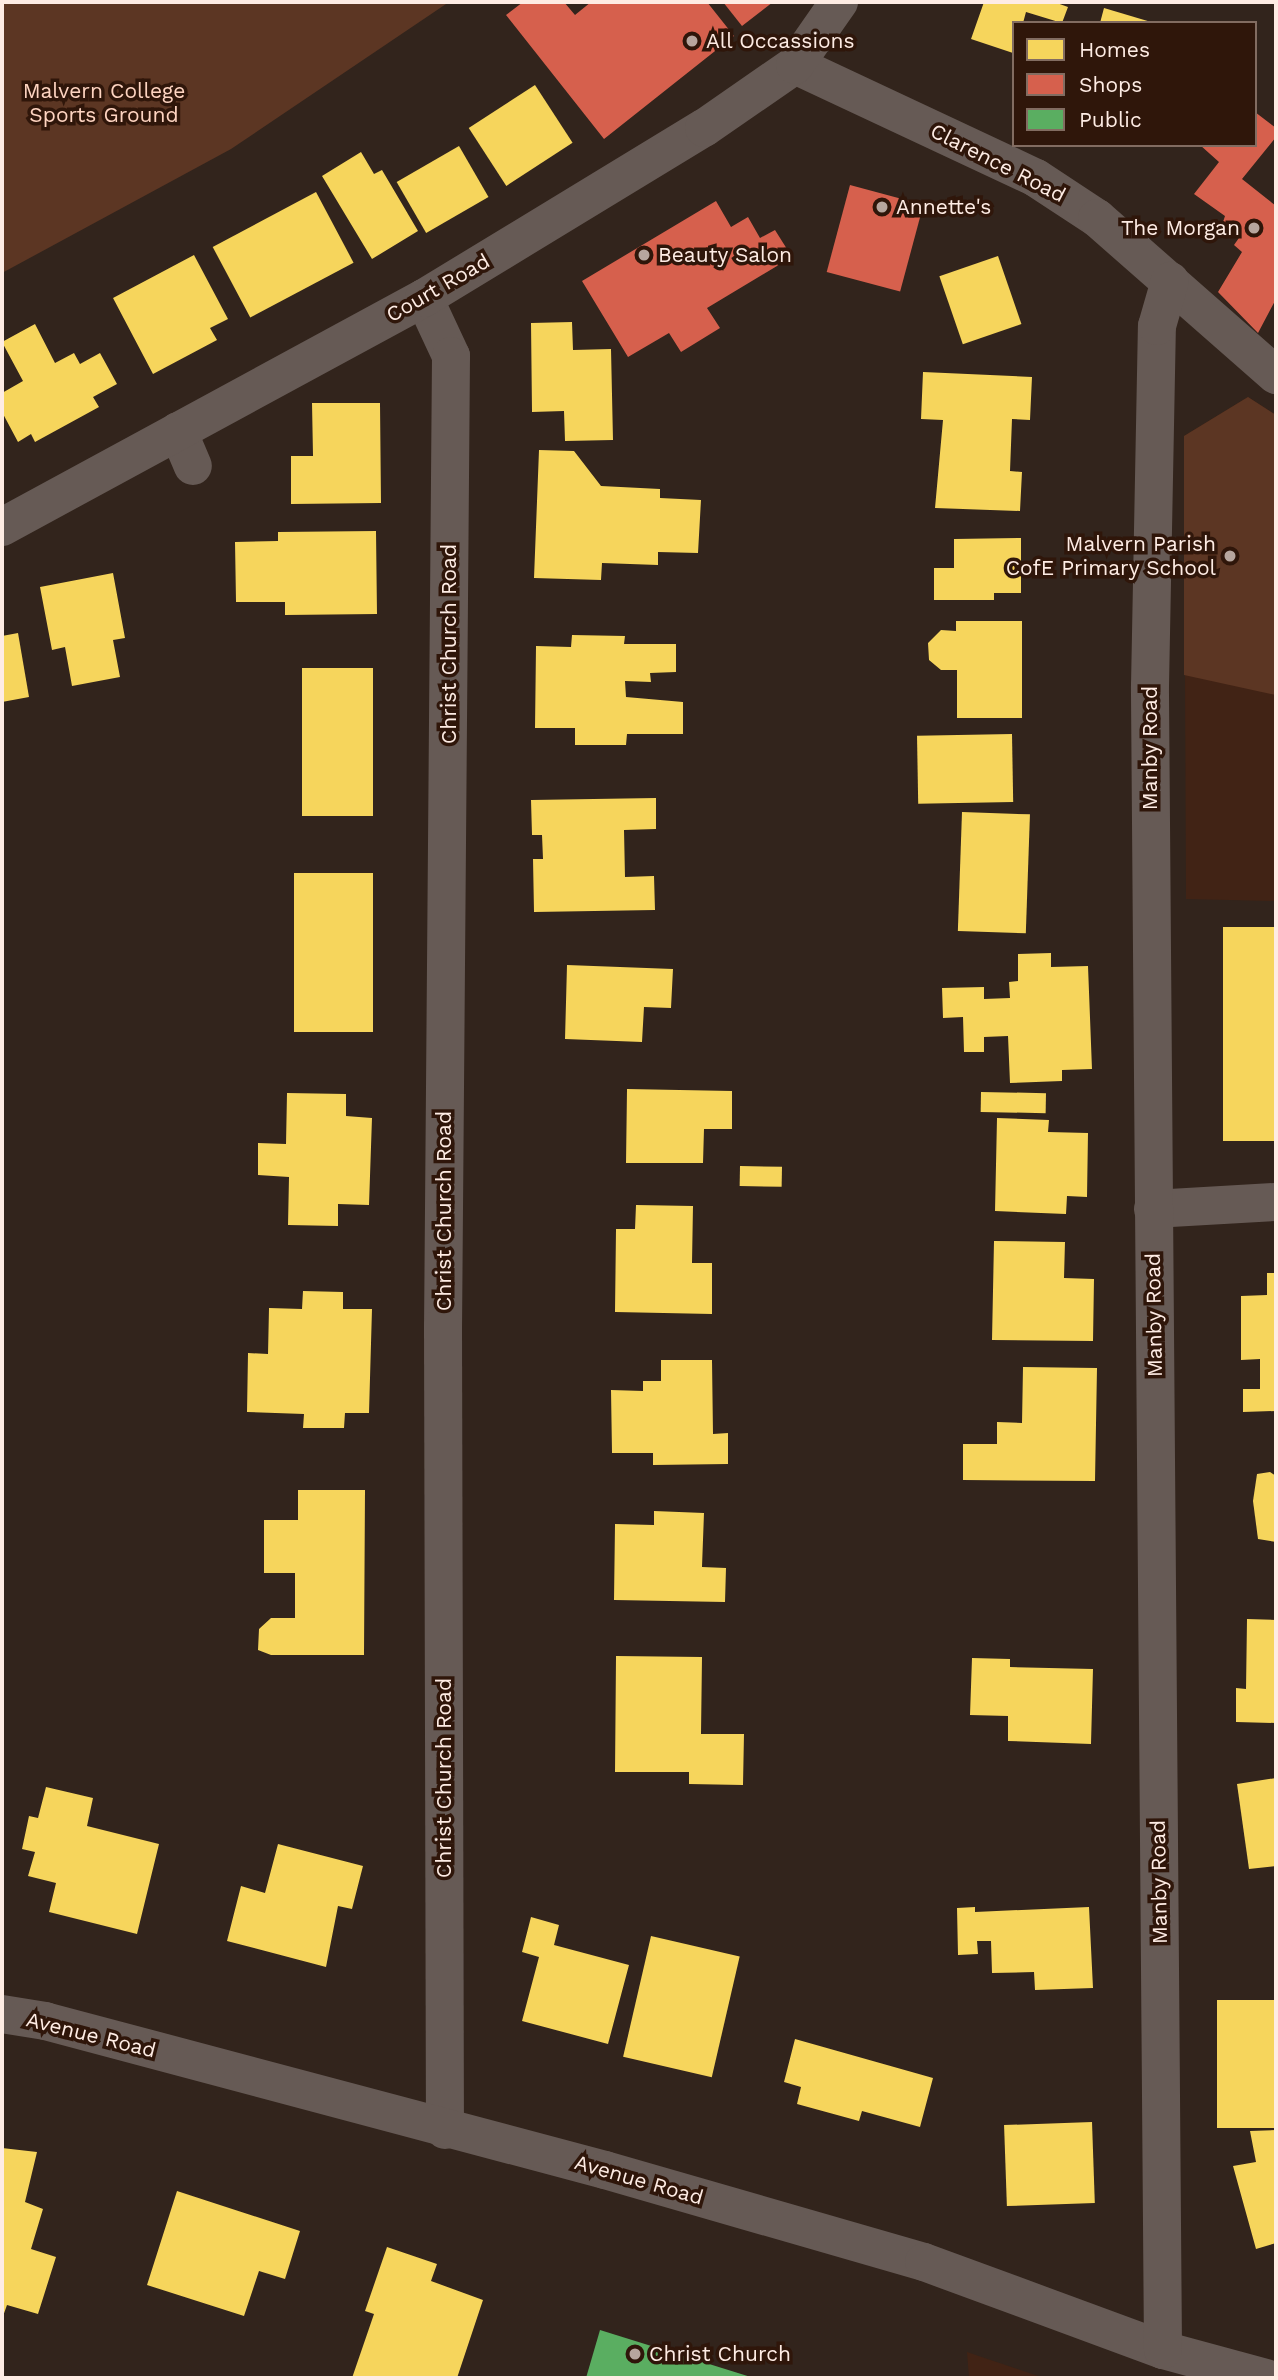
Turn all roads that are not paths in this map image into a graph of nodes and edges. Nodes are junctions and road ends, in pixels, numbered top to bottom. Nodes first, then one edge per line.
1 (839, 2) edge
2 (795, 65) junction
3 (1170, 281) junction
4 (424, 298) junction
5 (1276, 375) edge
6 (178, 431) junction
7 (193, 466) dead end
8 (2, 527) edge
9 (1276, 1202) edge
10 (1153, 1209) junction
11 (2, 2014) edge
12 (445, 2130) junction
13 (1163, 2350) junction
14 (1266, 2378) edge

1 - 2 street, Court Road
2 - 3 street, Clarence Road
2 - 4 street, Court Road
3 - 5 street, Clarence Road
3 - 10 street, Manby Road
4 - 6 street, Court Road
4 - 12 street, Christ Church Road
6 - 7 street
6 - 8 street, Court Road
9 - 10 street
10 - 13 street, Manby Road
11 - 12 street, Avenue Road
12 - 13 street, Avenue Road
13 - 14 street, Avenue Road

